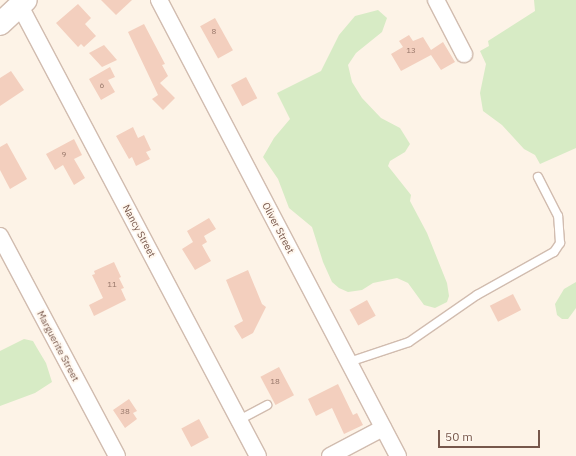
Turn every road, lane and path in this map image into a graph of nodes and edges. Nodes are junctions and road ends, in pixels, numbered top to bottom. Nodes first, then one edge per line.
1 (159, 0) edge
2 (436, 0) edge
3 (23, 3) edge
4 (0, 24) edge
5 (464, 54) dead end
6 (538, 177) dead end
7 (0, 236) edge
8 (349, 362) junction
9 (267, 405) dead end
10 (239, 420) junction
11 (383, 428) junction
12 (116, 456) edge
13 (258, 456) edge
14 (330, 456) edge
15 (398, 456) edge

1 - 8 street, Oliver Street
2 - 5 street
3 - 4 main road
3 - 10 street, Nancy Street
6 - 8 lane
7 - 12 street, Marguerite Street
8 - 11 street, Oliver Street
9 - 10 lane
10 - 13 street, Nancy Street
11 - 14 street
11 - 15 street, Oliver Street

